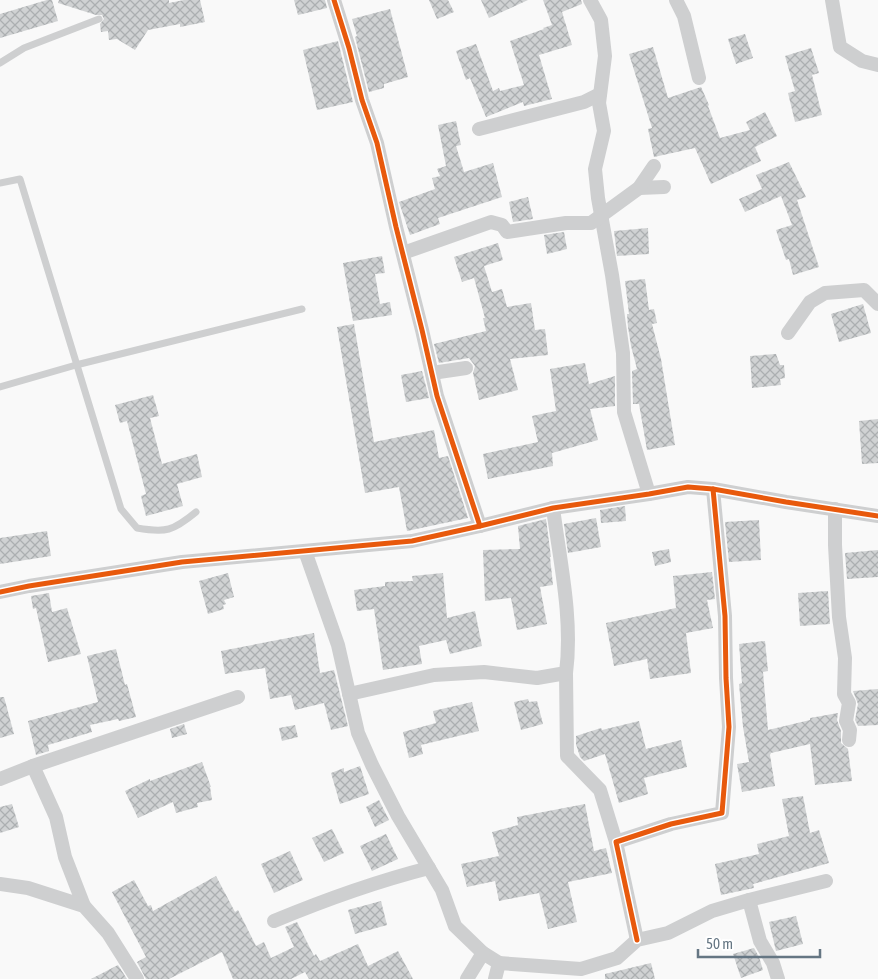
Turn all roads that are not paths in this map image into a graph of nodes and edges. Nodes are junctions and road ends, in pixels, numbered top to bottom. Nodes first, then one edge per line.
1 (334, 0) edge
2 (590, 0) edge
3 (676, 0) edge
4 (832, 0) edge
5 (99, 19) dead end
6 (0, 63) edge
7 (878, 65) edge
8 (699, 78) dead end
9 (600, 94) junction
10 (479, 129) dead end
11 (654, 166) dead end
12 (0, 182) edge
13 (664, 187) dead end
14 (639, 188) junction
15 (601, 217) junction
16 (403, 253) junction
17 (878, 304) edge
18 (302, 309) dead end
19 (788, 333) dead end
20 (76, 365) junction
21 (466, 368) dead end
22 (432, 373) junction
23 (0, 387) edge
24 (713, 489) junction
25 (649, 494) junction
26 (553, 508) junction
27 (835, 509) junction
28 (196, 512) dead end
29 (878, 516) edge
30 (480, 526) junction
31 (305, 551) junction
32 (0, 592) edge
33 (566, 674) junction
34 (349, 694) junction
35 (238, 697) dead end
36 (849, 740) dead end
37 (33, 766) junction
38 (0, 779) edge
39 (616, 842) junction
40 (429, 868) junction
41 (826, 881) dead end
42 (0, 884) edge
43 (749, 900) junction
44 (84, 906) junction
45 (274, 921) dead end
46 (637, 940) junction
47 (483, 953) junction
48 (499, 963) junction
49 (137, 979) edge
50 (467, 979) edge
51 (495, 979) edge
52 (778, 979) edge

1 - 16 street
2 - 9 street
3 - 8 street
4 - 7 street
5 - 6 lane
9 - 10 street
9 - 15 street
11 - 14 street
12 - 20 lane
13 - 14 street
14 - 15 street
15 - 16 street
15 - 25 street
16 - 22 street
17 - 19 street
18 - 20 lane
20 - 23 lane
20 - 28 lane
21 - 22 street
22 - 30 street
24 - 25 street
24 - 27 street
24 - 39 street
25 - 26 street
26 - 30 street
26 - 33 street
27 - 29 street
27 - 36 street
30 - 31 street
31 - 32 street
31 - 34 street
33 - 34 street
33 - 39 street
34 - 40 street
35 - 37 street
37 - 38 street
37 - 44 street
39 - 46 street
40 - 45 street
40 - 47 street
41 - 43 street
42 - 44 street
43 - 46 street
43 - 52 street
44 - 49 street
46 - 48 street
47 - 48 street
47 - 50 street
48 - 51 street

